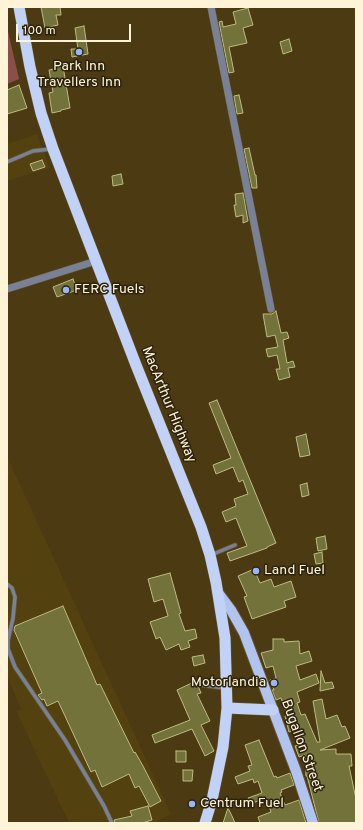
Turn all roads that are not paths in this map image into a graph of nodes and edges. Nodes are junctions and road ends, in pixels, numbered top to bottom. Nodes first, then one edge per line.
1 (19, 7) edge
2 (211, 7) edge
3 (53, 149) junction
4 (7, 162) edge
5 (96, 261) junction
6 (7, 289) edge
7 (271, 309) dead end
8 (235, 545) dead end
9 (210, 555) junction
10 (7, 584) edge
11 (219, 594) junction
12 (202, 685) dead end
13 (227, 688) junction
14 (227, 708) junction
15 (273, 710) junction
16 (112, 823) edge
17 (205, 823) edge
18 (313, 823) edge

1 - 3 highway, MacArthur Highway
2 - 7 street
3 - 4 lane
3 - 5 highway, MacArthur Highway
5 - 6 street
5 - 9 highway, MacArthur Highway
8 - 9 lane
9 - 11 highway, MacArthur Highway
10 - 16 lane
11 - 13 highway, MacArthur Highway
11 - 15 main road, Bugallon Street
12 - 13 lane
13 - 14 highway, MacArthur Highway
14 - 15 highway
14 - 17 highway, MacArthur Highway
15 - 18 main road, Bugallon Street

